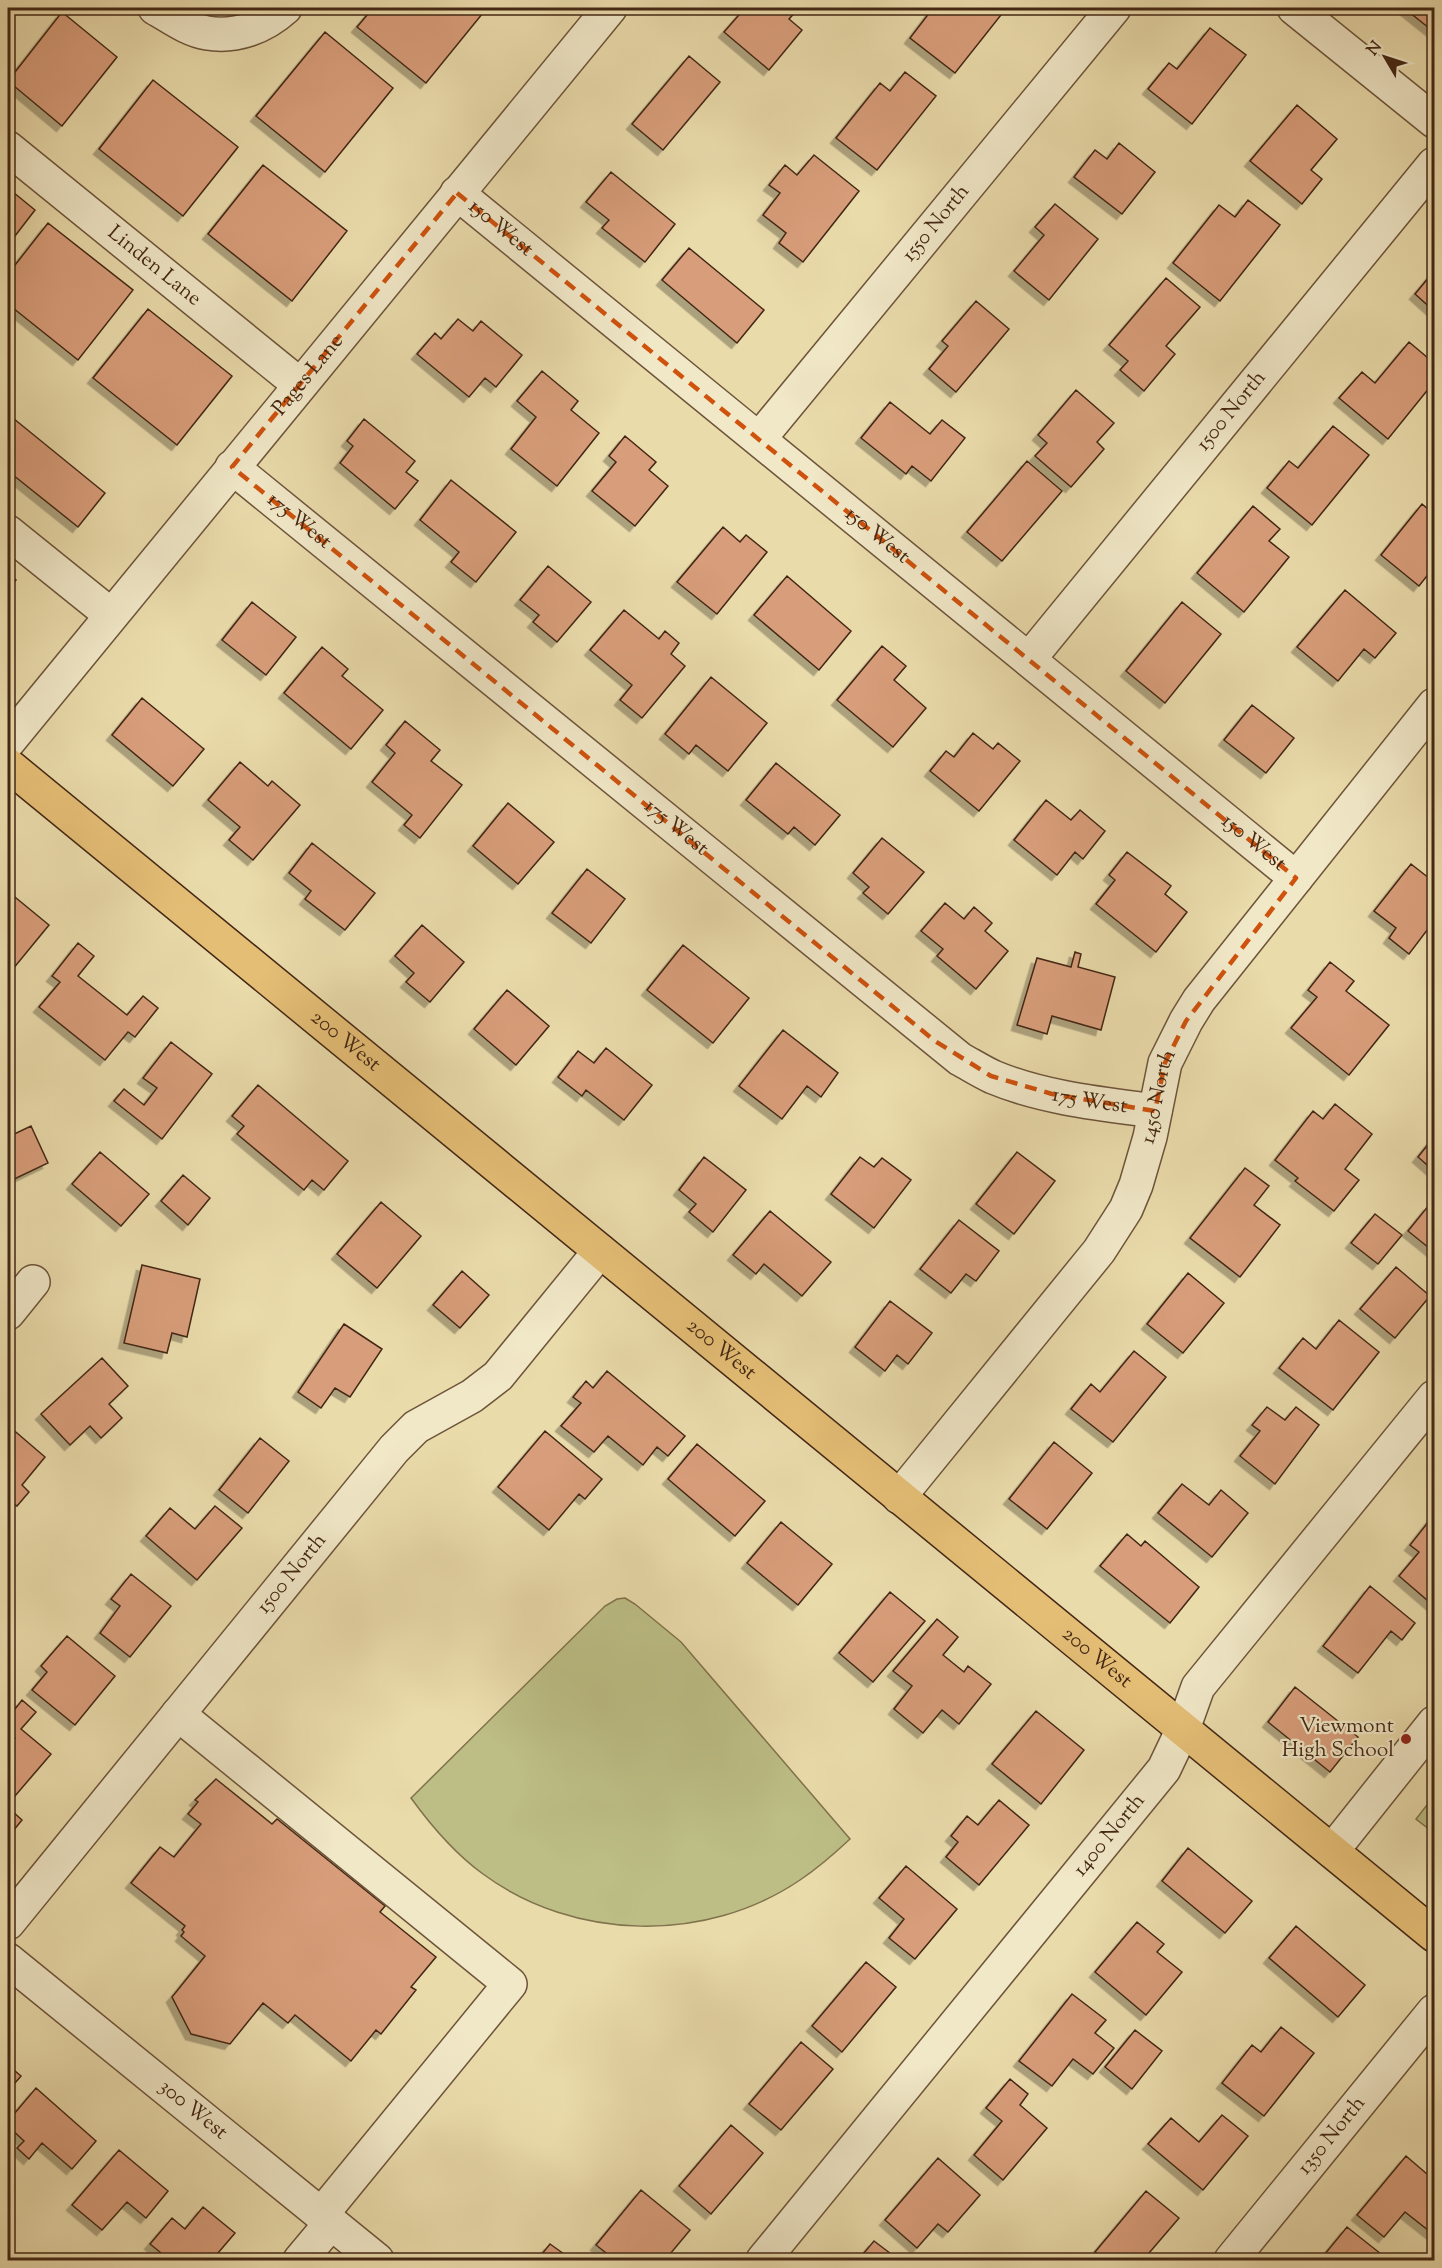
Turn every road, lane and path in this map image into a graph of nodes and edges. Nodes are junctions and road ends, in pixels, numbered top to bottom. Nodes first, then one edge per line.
1 (155, 8) edge
2 (285, 8) edge
3 (610, 8) edge
4 (1114, 8) edge
5 (1294, 8) edge
6 (1434, 121) edge
7 (8, 148) edge
8 (1434, 164) edge
9 (457, 193) junction
10 (300, 385) junction
11 (759, 439) junction
12 (232, 467) junction
13 (8, 532) edge
14 (111, 615) junction
15 (1029, 659) junction
16 (1434, 705) edge
17 (8, 742) edge
18 (8, 765) edge
19 (1296, 878) junction
20 (1155, 1111) junction
21 (600, 1251) junction
22 (33, 1282) dead end
23 (8, 1313) edge
24 (1434, 1397) edge
25 (899, 1497) junction
26 (178, 1714) junction
27 (1434, 1723) edge
28 (1183, 1730) junction
29 (1332, 1851) junction
30 (8, 1923) edge
31 (1434, 1935) edge
32 (8, 1960) edge
33 (1434, 2011) edge
34 (326, 2219) junction
35 (300, 2260) edge
36 (377, 2260) edge
37 (763, 2260) edge
38 (1230, 2260) edge

1 - 2 street
3 - 9 street, Pages Lane
4 - 11 street, 1550 North
5 - 6 street
7 - 10 street, Linden Lane
8 - 15 street, 1500 North
9 - 10 street, Pages Lane
9 - 11 street, 150 West
10 - 12 street, Pages Lane
11 - 15 street, 150 West
12 - 14 street, Pages Lane
12 - 20 street, 175 West
13 - 14 street
14 - 17 street, Pages Lane
15 - 19 street, 150 West
16 - 19 street, 1450 North
18 - 21 main road, 200 West
19 - 20 street, 1450 North
20 - 25 street, 1450 North
21 - 25 main road, 200 West
21 - 26 street, 1500 North
22 - 23 street
24 - 28 street, 1400 North
25 - 28 main road, 200 West
26 - 30 street, 1500 North
26 - 34 street
27 - 29 street
28 - 29 main road, 200 West
28 - 37 street, 1400 North
29 - 31 main road, 200 West
32 - 34 street, 300 West
33 - 38 street, 1350 North
34 - 35 street
34 - 36 street, 300 West

